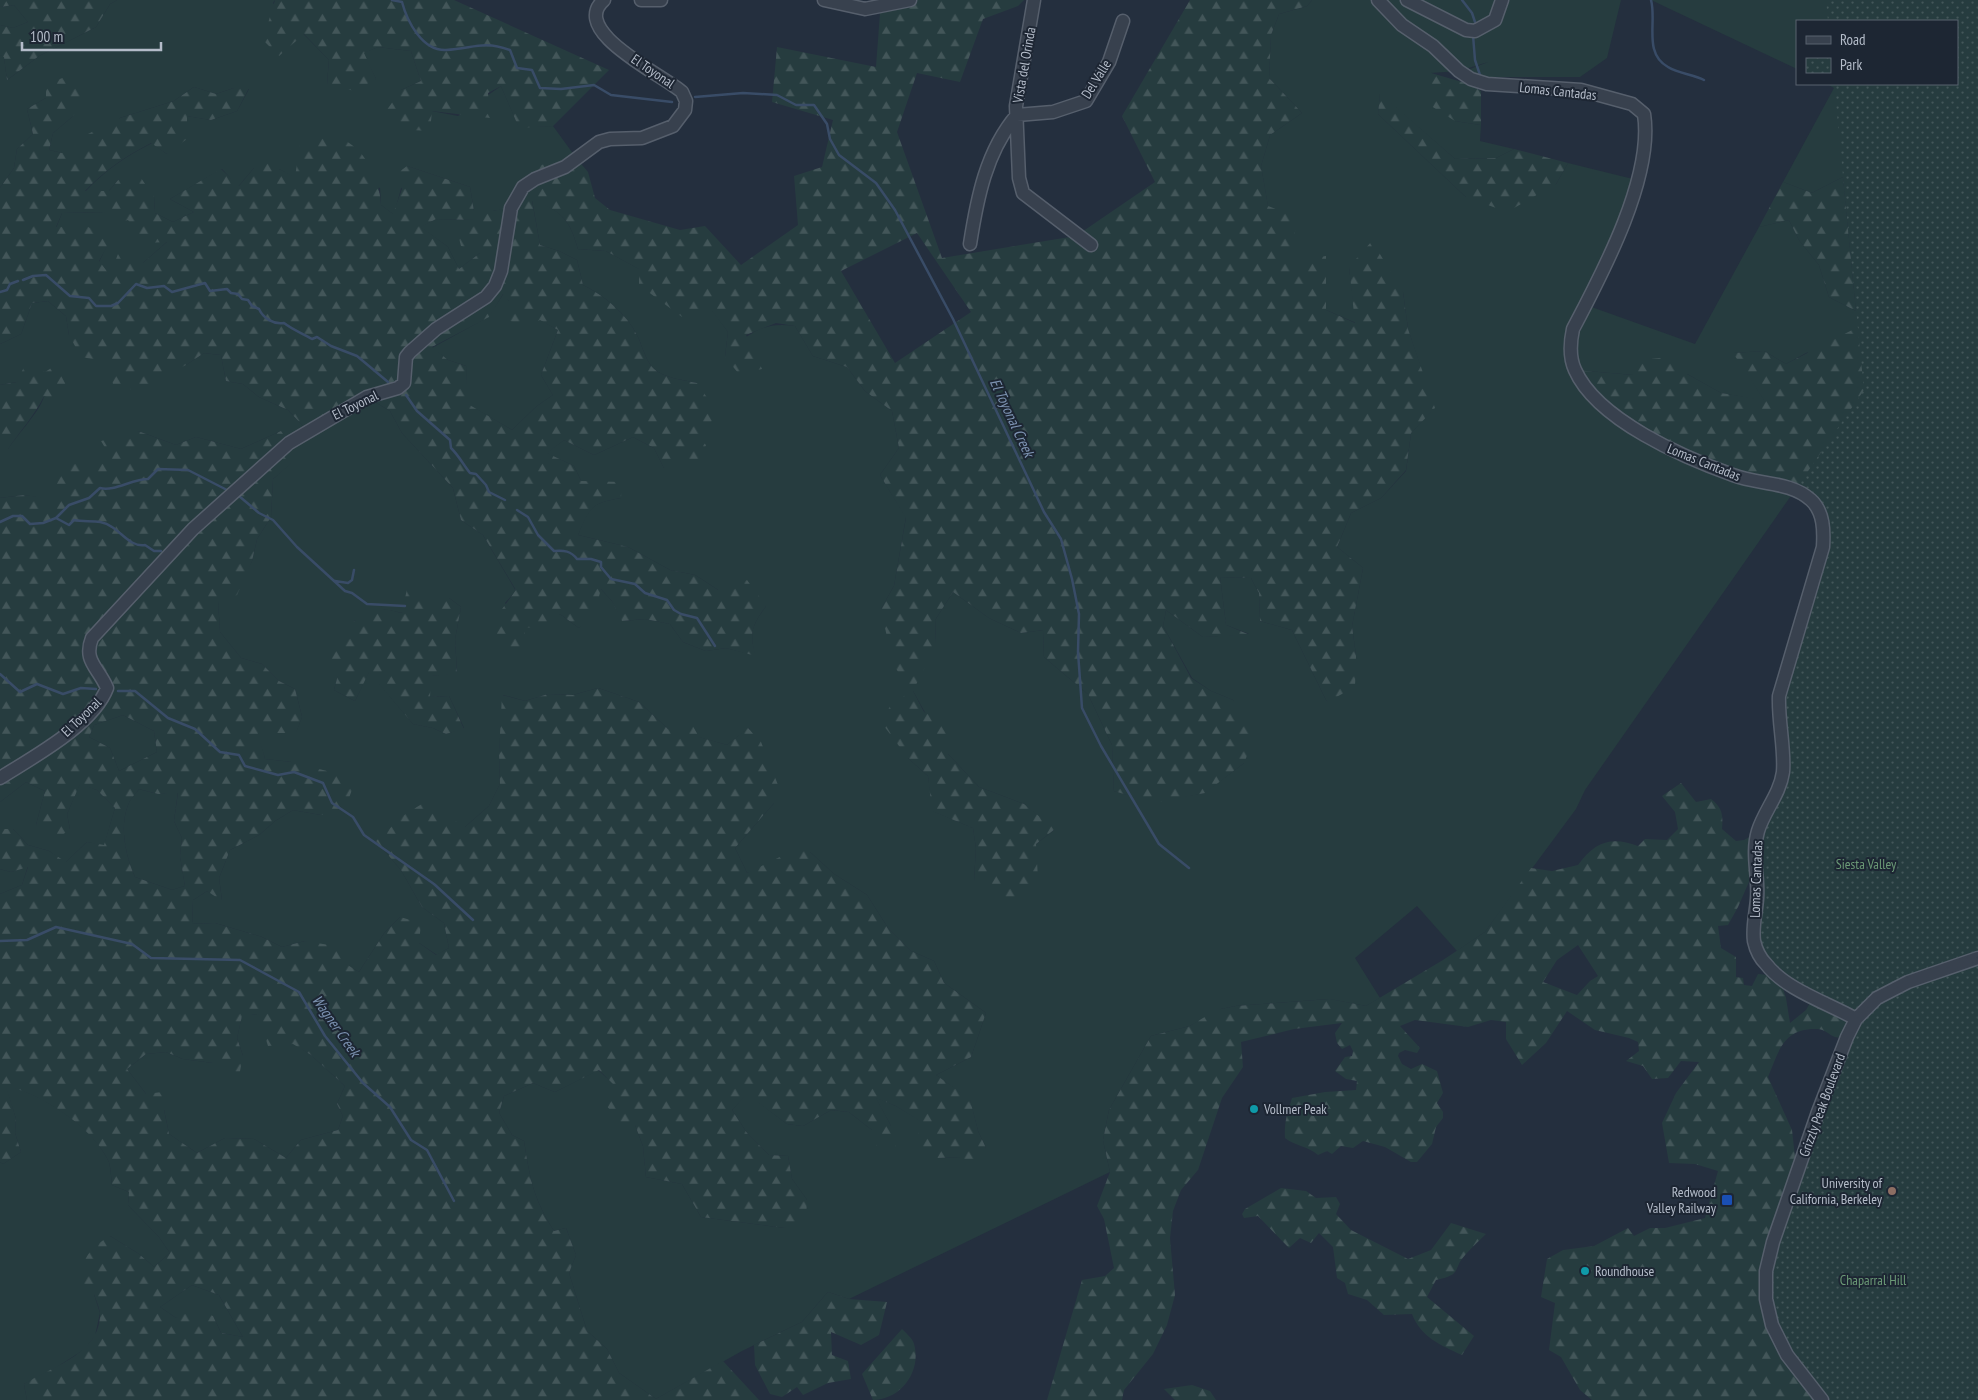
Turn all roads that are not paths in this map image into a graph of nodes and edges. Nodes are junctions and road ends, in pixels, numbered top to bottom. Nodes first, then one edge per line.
1 (604, 0) edge
2 (641, 0) edge
3 (661, 0) edge
4 (824, 0) edge
5 (910, 0) edge
6 (1034, 0) edge
7 (1378, 0) edge
8 (1407, 0) edge
9 (1502, 0) edge
10 (1123, 21) dead end
11 (1017, 115) junction
12 (970, 244) dead end
13 (1091, 245) dead end
14 (0, 778) edge
15 (1978, 958) edge
16 (1856, 1019) junction
17 (1822, 1400) edge

1 - 14 street, El Toyonal
2 - 3 street
4 - 5 street
6 - 11 street, Vista del Orinda
7 - 16 street, Lomas Cantadas
8 - 9 street
10 - 11 street, Del Valle
11 - 12 street
11 - 13 street, Vista del Orinda
15 - 16 street, Grizzly Peak Boulevard
16 - 17 street, Grizzly Peak Boulevard

